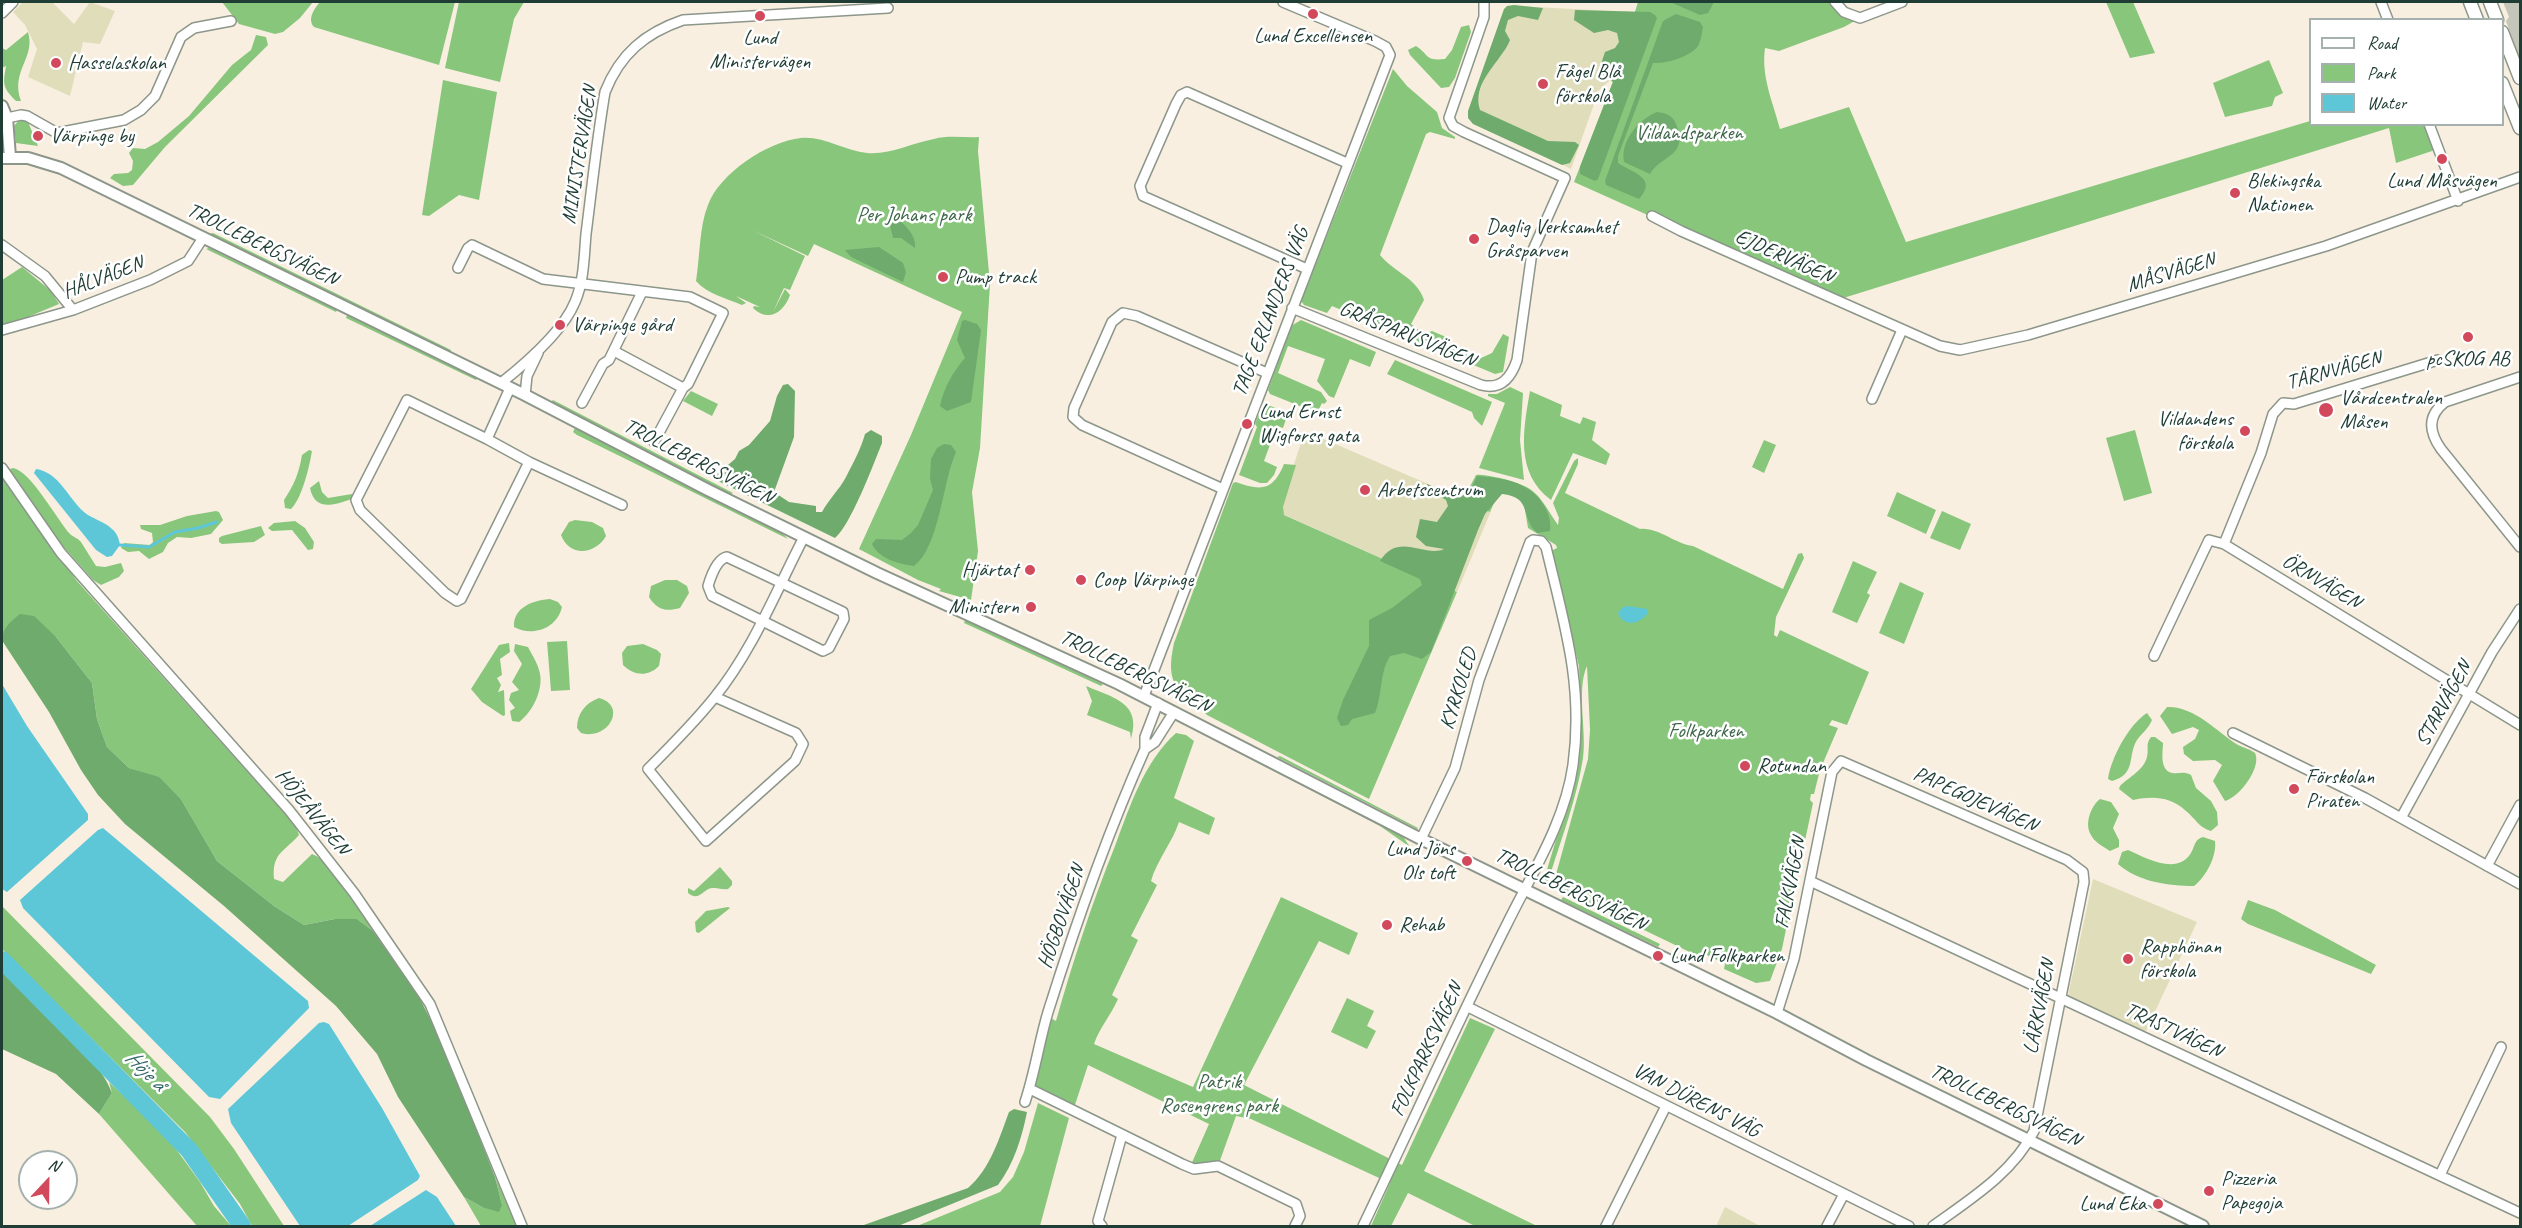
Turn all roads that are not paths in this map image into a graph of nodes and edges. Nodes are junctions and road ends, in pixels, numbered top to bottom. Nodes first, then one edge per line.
1 (13, 2) edge
2 (1283, 2) edge
3 (1484, 2) edge
4 (1836, 2) edge
5 (1902, 2) edge
6 (2380, 2) edge
7 (2470, 2) edge
8 (2490, 2) edge
9 (888, 8) dead end
10 (2, 13) edge
11 (2387, 18) edge
12 (2476, 18) edge
13 (2497, 18) edge
14 (231, 21) dead end
15 (2504, 37) edge
16 (2520, 78) edge
17 (2504, 88) edge
18 (2, 106) edge
19 (7, 118) junction
20 (2429, 126) edge
21 (2520, 128) edge
22 (6, 158) edge
23 (1347, 163) junction
24 (2520, 177) edge
25 (2458, 201) junction
26 (1652, 216) dead end
27 (203, 238) junction
28 (2, 245) edge
29 (458, 268) dead end
30 (1306, 269) junction
31 (581, 284) junction
32 (642, 292) junction
33 (1292, 308) junction
34 (73, 310) junction
35 (2, 330) edge
36 (1902, 330) junction
37 (542, 345) junction
38 (614, 351) junction
39 (2438, 360) dead end
40 (1267, 373) junction
41 (2520, 377) edge
42 (506, 386) junction
43 (683, 388) junction
44 (525, 395) junction
45 (1872, 399) dead end
46 (582, 403) dead end
47 (487, 439) junction
48 (654, 442) dead end
49 (529, 462) junction
50 (2, 468) edge
51 (1223, 489) junction
52 (622, 506) dead end
53 (804, 537) junction
54 (2224, 544) junction
55 (1528, 546) joint
56 (2520, 547) edge
57 (781, 584) junction
58 (2520, 609) edge
59 (762, 622) junction
60 (2154, 656) dead end
61 (2471, 694) junction
62 (1144, 696) junction
63 (715, 697) junction
64 (1158, 703) junction
65 (1174, 712) junction
66 (2520, 725) edge
67 (2233, 733) dead end
68 (1145, 749) junction
69 (1841, 761) joint
70 (2520, 805) edge
71 (2401, 818) junction
72 (1421, 839) junction
73 (2487, 866) junction
74 (1810, 881) junction
75 (2084, 882) joint
76 (2520, 884) edge
77 (1525, 890) junction
78 (2060, 998) junction
79 (1468, 1007) junction
80 (1777, 1013) junction
81 (2501, 1047) dead end
82 (1030, 1089) junction
83 (1025, 1101) dead end
84 (1666, 1106) junction
85 (1122, 1135) junction
86 (2030, 1140) junction
87 (2440, 1175) junction
88 (1844, 1194) junction
89 (2520, 1213) edge
90 (522, 1227) edge
91 (1102, 1227) edge
92 (1295, 1227) edge
93 (1363, 1227) edge
94 (1606, 1227) edge
95 (1827, 1227) edge
96 (1909, 1227) edge
97 (1933, 1227) edge
98 (2203, 1227) edge

1 - 10 street
2 - 23 street, TAGE ERLANDERS VÄG
3 - 33 street, GRÅSPARVSVÄGEN
4 - 5 street
6 - 11 street
7 - 12 main road
8 - 13 main road
9 - 31 street, MINISTERVÄGEN
14 - 19 street
15 - 16 main road
17 - 21 main road
18 - 19 street
19 - 22 street
20 - 25 street
22 - 27 street, TROLLEBERGSVÄGEN
23 - 30 street, TAGE ERLANDERS VÄG
23 - 30 street
24 - 25 street, MÅSVÄGEN
25 - 36 street, MÅSVÄGEN
26 - 36 street, EJDERVÄGEN
27 - 34 street, HÅLVÄGEN
27 - 42 street, TROLLEBERGSVÄGEN
28 - 34 street
29 - 31 street
30 - 33 street, TAGE ERLANDERS VÄG
31 - 32 street
31 - 37 street, MINISTERVÄGEN
32 - 38 street
32 - 43 street
33 - 40 street, TAGE ERLANDERS VÄG
34 - 35 street, HÅLVÄGEN
36 - 45 street
37 - 42 street, MINISTERVÄGEN
37 - 44 street, MINISTERVÄGEN
38 - 43 street
38 - 46 street
39 - 54 street, TÄRNVÄGEN
40 - 51 street, TAGE ERLANDERS VÄG
40 - 51 street
41 - 56 street
42 - 44 street, TROLLEBERGSVÄGEN
42 - 47 street
43 - 48 street
44 - 53 street, TROLLEBERGSVÄGEN
47 - 49 street
47 - 49 street
49 - 52 street
50 - 90 street, HÖJEÅVÄGEN
51 - 62 street, TAGE ERLANDERS VÄG
53 - 57 street
53 - 62 street, TROLLEBERGSVÄGEN
54 - 60 street
54 - 61 street, ÖRNVÄGEN
55 - 72 street, KYRKOLED
55 - 77 street, FOLKPARKSVÄGEN
57 - 59 street
57 - 59 street
57 - 59 street
58 - 61 street, STARVÄGEN
59 - 63 street
61 - 66 street, ÖRNVÄGEN
61 - 71 street, STARVÄGEN
62 - 64 street, TROLLEBERGSVÄGEN
63 - 63 street
64 - 65 street, TROLLEBERGSVÄGEN
64 - 68 street, HÖGBOVÄGEN
65 - 68 street, HÖGBOVÄGEN
65 - 72 street, TROLLEBERGSVÄGEN
67 - 71 street
68 - 82 street, HÖGBOVÄGEN
69 - 74 street, FALKVÄGEN
69 - 75 street, PAPEGOJEVÄGEN
70 - 73 street
71 - 73 street
72 - 77 street, TROLLEBERGSVÄGEN
73 - 76 street
74 - 78 street, TRASTVÄGEN
74 - 80 street, FALKVÄGEN
75 - 78 street, LÄRKVÄGEN
77 - 79 street, FOLKPARKSVÄGEN
77 - 80 street, TROLLEBERGSVÄGEN
78 - 86 street, LÄRKVÄGEN
78 - 87 street, TRASTVÄGEN
79 - 84 street, VAN DÜRENS VÄG
79 - 93 street, FOLKPARKSVÄGEN
80 - 86 street, TROLLEBERGSVÄGEN
81 - 87 street
82 - 83 street, HÖGBOVÄGEN
82 - 85 street
84 - 88 street, VAN DÜRENS VÄG
84 - 94 street
85 - 91 street
85 - 92 street
86 - 97 street
86 - 98 street, TROLLEBERGSVÄGEN
87 - 89 street, TRASTVÄGEN
88 - 95 street
88 - 96 street, VAN DÜRENS VÄG

